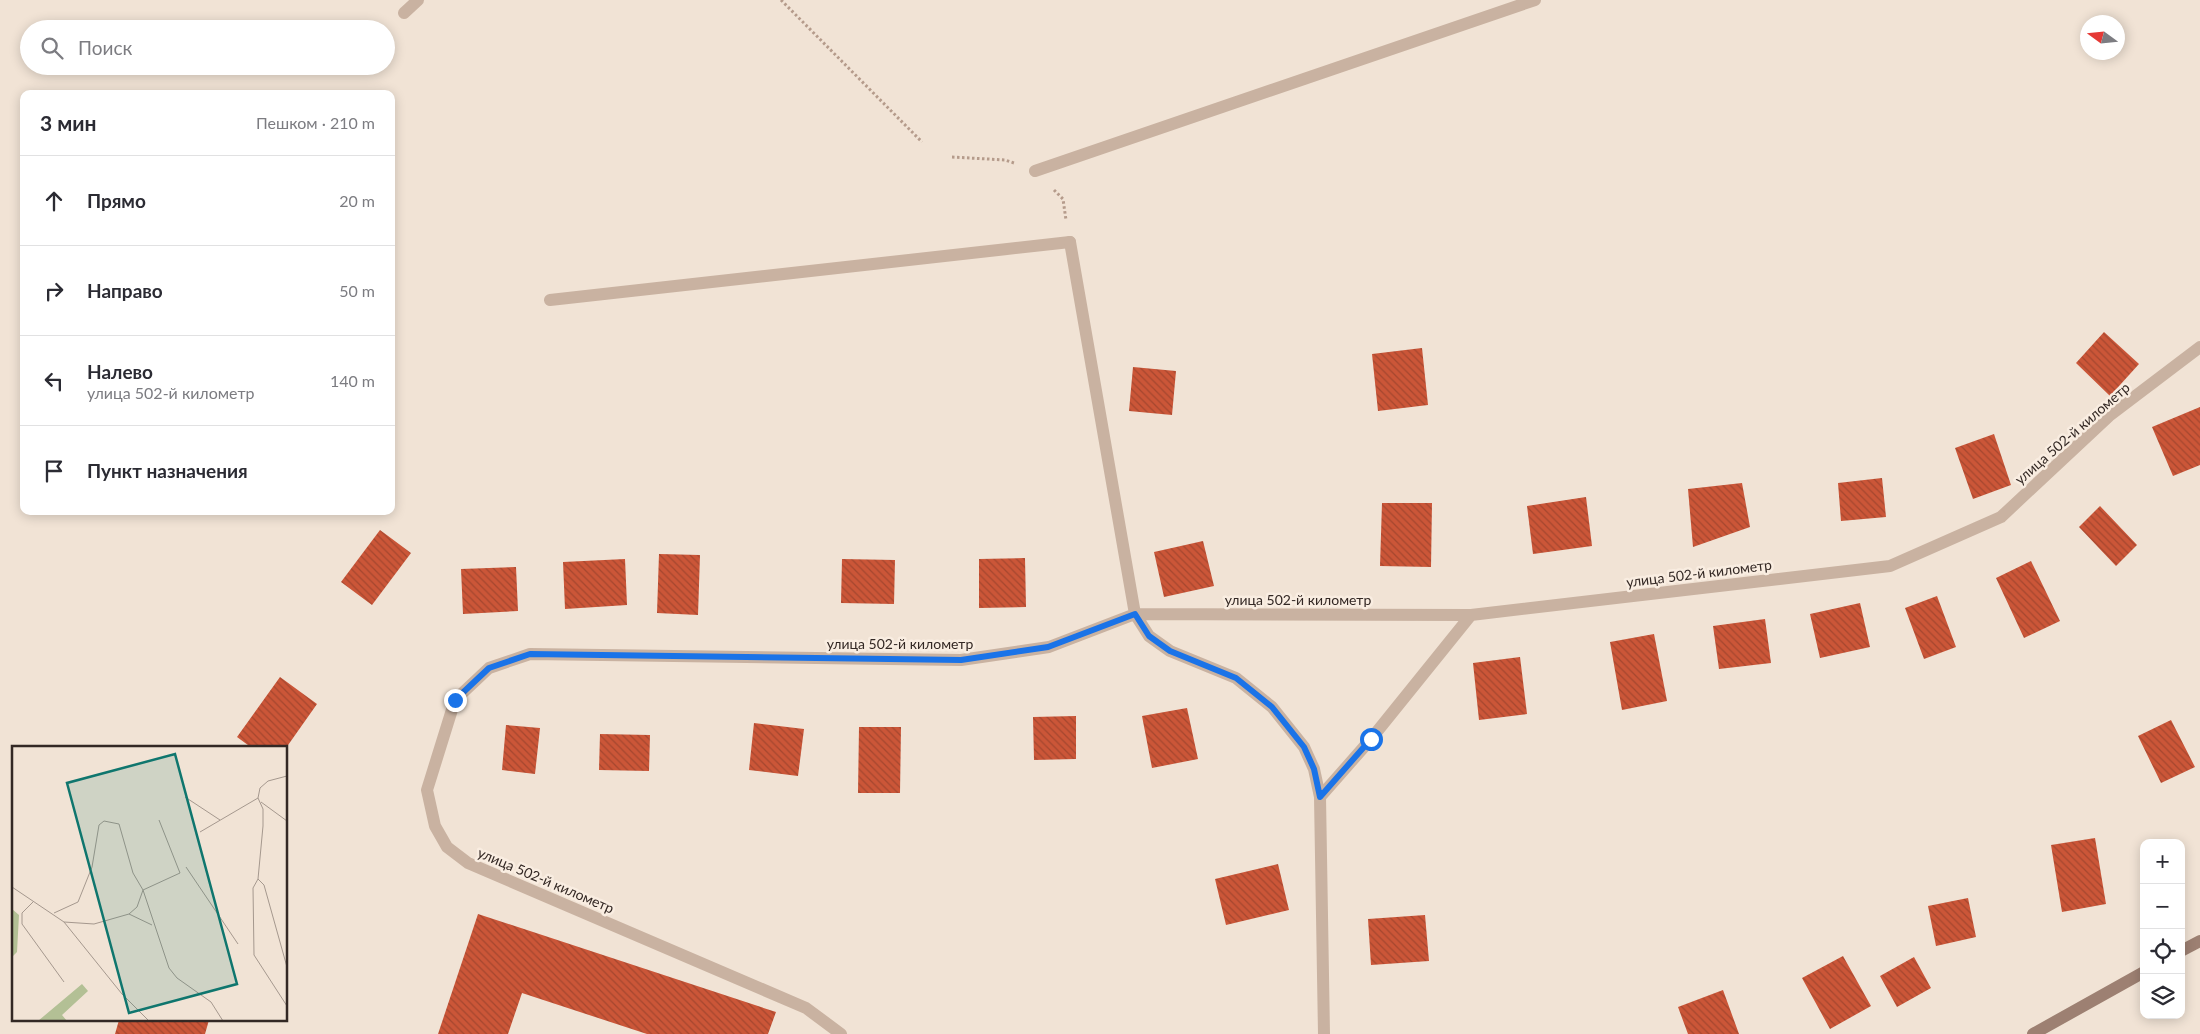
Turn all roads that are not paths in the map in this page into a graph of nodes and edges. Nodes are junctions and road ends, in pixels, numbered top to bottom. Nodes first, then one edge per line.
1 (418, 0) edge
2 (1535, 0) edge
3 (404, 13) dead end
4 (1035, 171) dead end
5 (550, 300) dead end
6 (2200, 348) edge
7 (1135, 614) junction
8 (1471, 615) junction
9 (1320, 797) junction
10 (2200, 941) edge
11 (2185, 949) edge
12 (2140, 974) edge
13 (841, 1034) edge
14 (1324, 1034) edge
15 (2033, 1034) edge

1 - 3 street
2 - 4 street
5 - 7 street
6 - 8 street, улица 502-й километр
7 - 8 street, улица 502-й километр
7 - 9 street
7 - 13 street, улица 502-й километр
8 - 9 street
9 - 14 street
10 - 11 street
12 - 15 street

